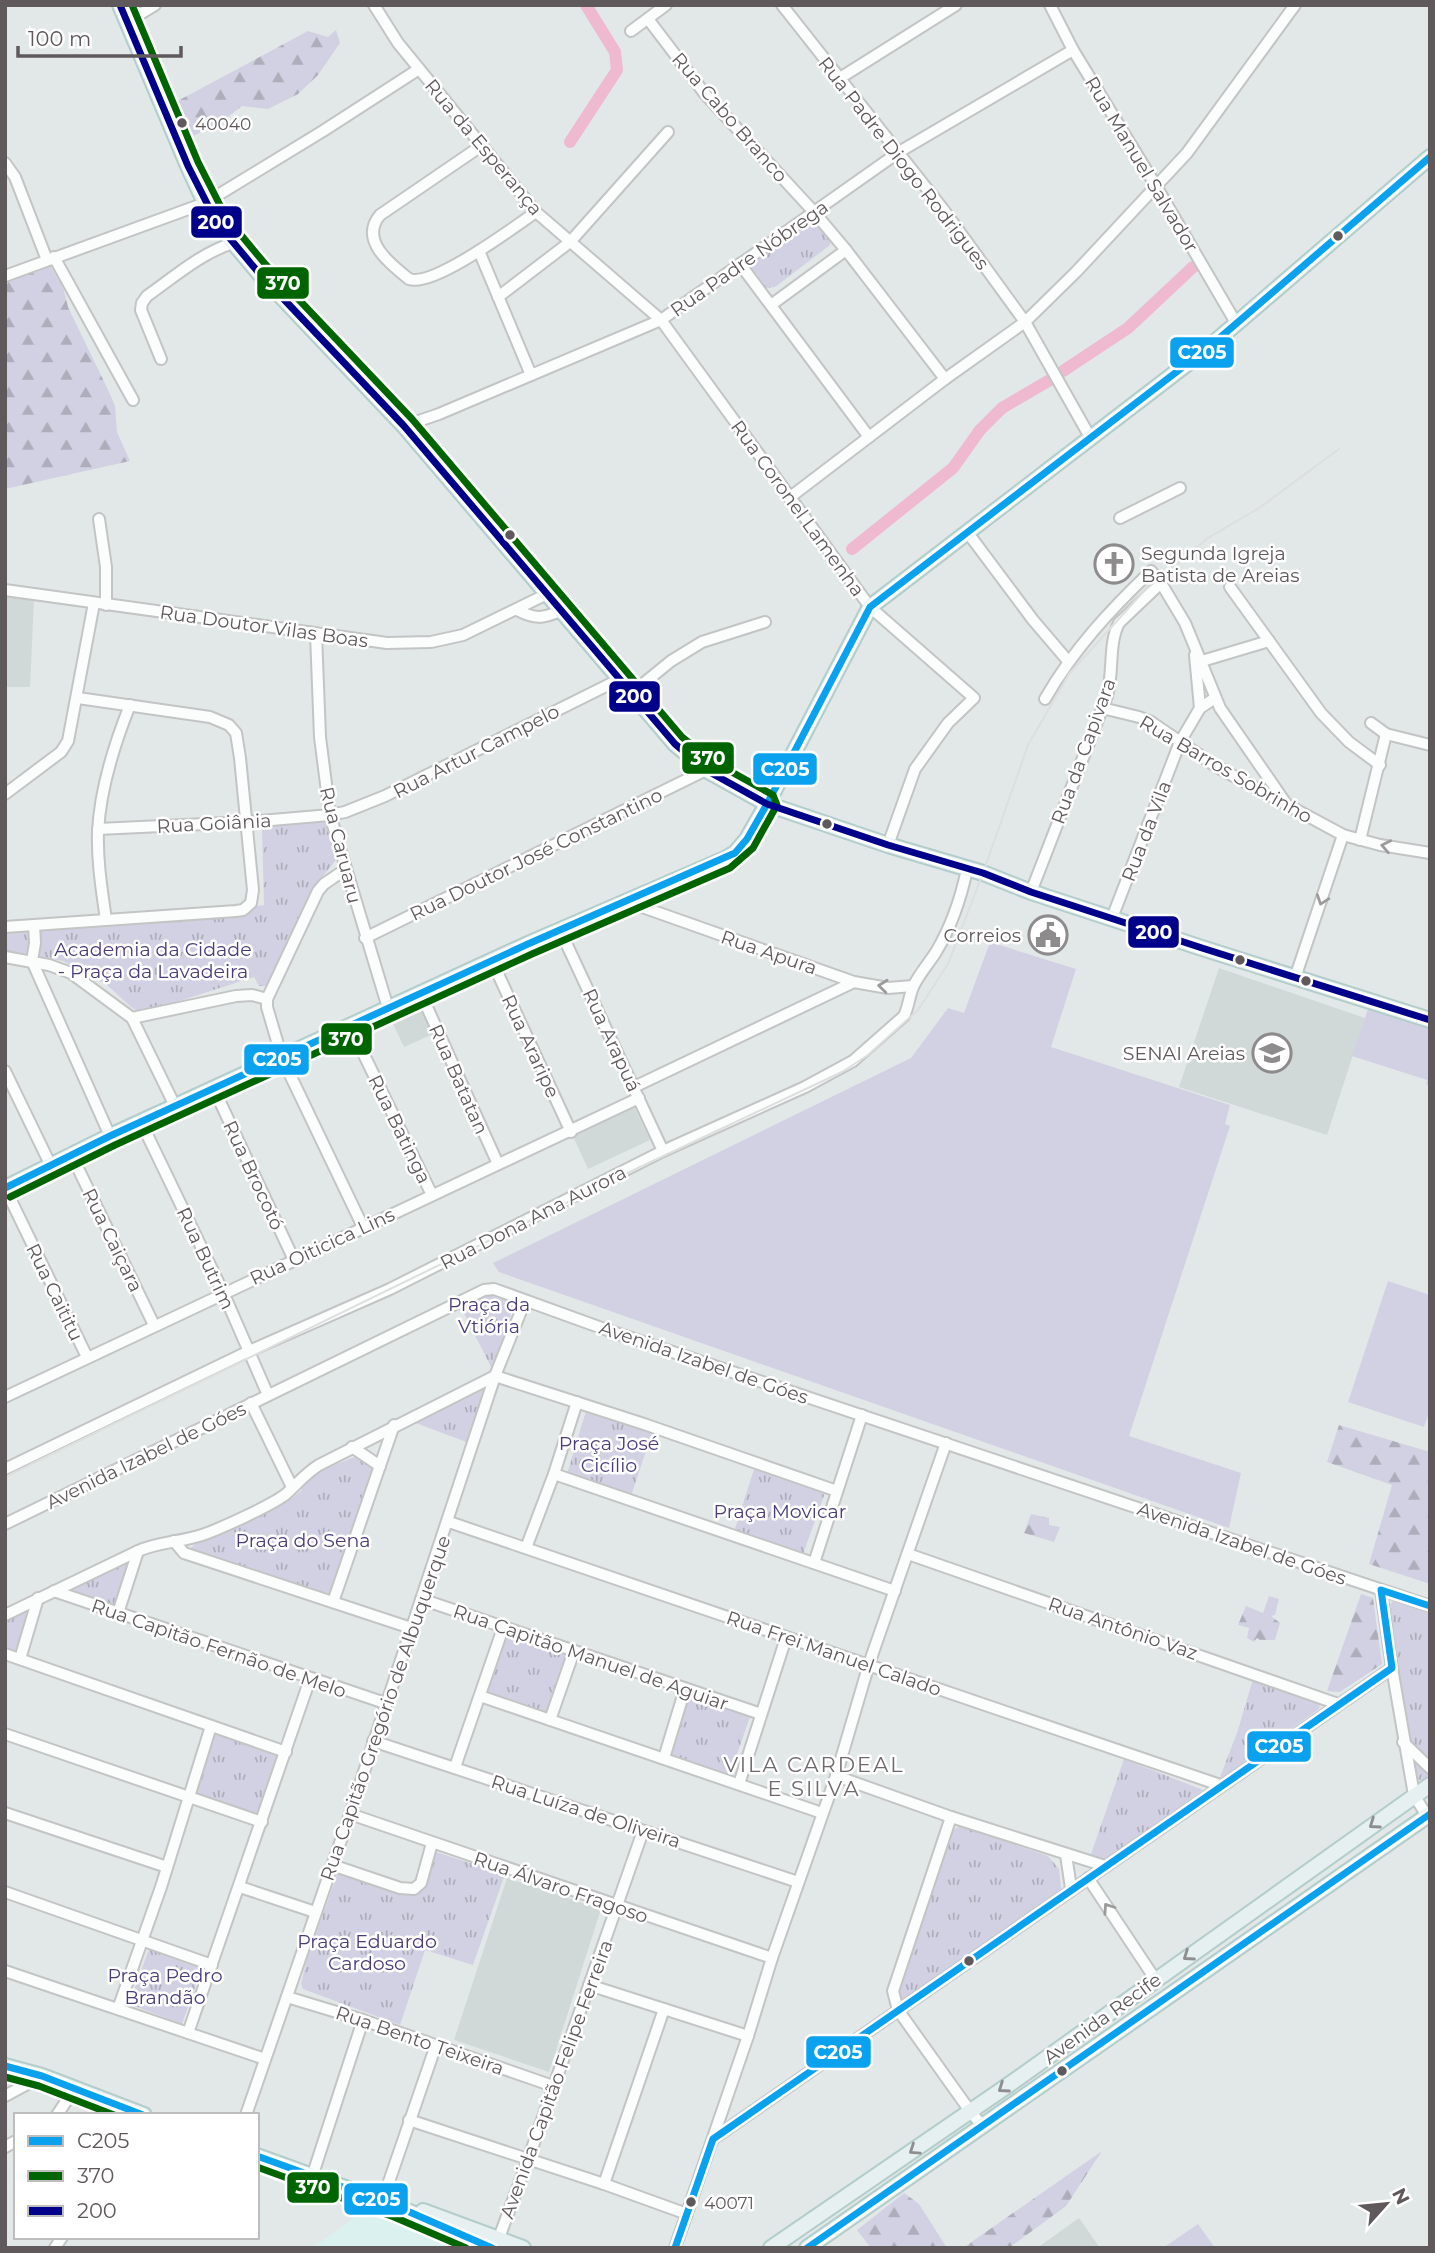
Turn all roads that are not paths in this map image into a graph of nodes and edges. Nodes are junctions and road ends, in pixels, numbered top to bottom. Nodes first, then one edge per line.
1 (120, 5) edge
2 (155, 5) edge
3 (374, 5) edge
4 (666, 5) edge
5 (782, 5) edge
6 (956, 5) edge
7 (1050, 5) edge
8 (1295, 5) edge
9 (648, 19) junction
10 (127, 22) junction
11 (631, 31) dead end
12 (1073, 50) junction
13 (419, 69) junction
14 (840, 78) junction
15 (668, 131) dead end
16 (481, 146) junction
17 (899, 152) junction
18 (1430, 157) edge
19 (5, 163) edge
20 (1156, 186) junction
21 (205, 202) junction
22 (536, 212) junction
23 (814, 212) junction
24 (570, 242) junction
25 (233, 243) junction
26 (846, 250) junction
27 (479, 251) junction
28 (51, 259) junction
29 (740, 264) junction
30 (5, 275) edge
31 (498, 297) junction
32 (640, 302) joint
33 (771, 305) junction
34 (661, 320) junction
35 (1025, 322) junction
36 (1236, 323) junction
37 (162, 359) dead end
38 (531, 375) junction
39 (945, 379) junction
40 (133, 400) dead end
41 (404, 426) junction
42 (869, 437) junction
43 (1090, 438) junction
44 (1180, 488) dead end
45 (789, 498) junction
46 (1120, 517) dead end
47 (99, 519) dead end
48 (968, 533) junction
49 (1161, 583) junction
50 (1230, 587) dead end
51 (5, 590) edge
52 (547, 594) junction
53 (100, 604) junction
54 (870, 607) junction
55 (517, 610) junction
56 (560, 611) junction
57 (765, 622) dead end
58 (316, 635) junction
59 (1269, 641) junction
60 (1194, 643) junction
61 (1068, 661) junction
62 (1202, 661) junction
63 (620, 679) junction
64 (633, 692) junction
65 (78, 698) junction
66 (1215, 698) junction
67 (1045, 699) dead end
68 (130, 705) junction
69 (1102, 708) junction
70 (1200, 708) junction
71 (1371, 723) dead end
72 (1386, 734) junction
73 (1180, 741) junction
74 (1430, 745) edge
75 (1380, 765) junction
76 (706, 770) junction
77 (5, 794) edge
78 (767, 804) junction
79 (1287, 805) junction
80 (330, 815) junction
81 (247, 822) junction
82 (98, 830) junction
83 (1343, 835) junction
84 (1360, 840) junction
85 (888, 845) junction
86 (1430, 853) edge
87 (346, 869) junction
88 (967, 869) junction
89 (1031, 892) junction
90 (628, 902) junction
91 (1112, 918) junction
92 (106, 919) junction
93 (34, 925) junction
94 (5, 928) edge
95 (560, 930) junction
96 (366, 939) junction
97 (5, 957) edge
98 (32, 961) junction
99 (492, 961) junction
100 (1295, 978) junction
101 (854, 982) junction
102 (914, 986) junction
103 (421, 994) junction
104 (267, 999) junction
105 (388, 1009) junction
106 (132, 1018) junction
107 (1430, 1020) edge
108 (350, 1026) junction
109 (282, 1058) junction
110 (5, 1071) edge
111 (214, 1089) junction
112 (636, 1093) junction
113 (175, 1106) junction
114 (142, 1122) junction
115 (570, 1132) junction
116 (110, 1136) junction
117 (663, 1151) junction
118 (72, 1156) junction
119 (498, 1164) junction
120 (51, 1166) junction
121 (5, 1188) edge
122 (432, 1195) junction
123 (363, 1227) junction
124 (294, 1260) junction
125 (223, 1292) junction
126 (525, 1301) junction
127 (154, 1325) junction
128 (247, 1352) junction
129 (87, 1357) junction
130 (495, 1376) junction
131 (7, 1392) edge
132 (268, 1395) junction
133 (577, 1402) junction
134 (251, 1403) junction
135 (862, 1415) junction
136 (394, 1425) junction
137 (946, 1443) junction
138 (352, 1447) junction
139 (380, 1466) junction
140 (5, 1469) edge
141 (554, 1474) junction
142 (292, 1487) junction
143 (837, 1491) junction
144 (449, 1522) junction
145 (5, 1524) edge
146 (174, 1541) junction
147 (526, 1548) junction
148 (138, 1551) junction
149 (908, 1554) junction
150 (814, 1563) junction
151 (1381, 1590) junction
152 (54, 1591) junction
153 (895, 1591) junction
154 (38, 1598) junction
155 (421, 1599) junction
156 (333, 1602) junction
157 (1430, 1606) edge
158 (118, 1613) junction
159 (5, 1615) edge
160 (411, 1628) junction
161 (503, 1628) junction
162 (786, 1638) junction
163 (574, 1651) junction
164 (5, 1654) edge
165 (20, 1659) junction
166 (869, 1664) junction
167 (1392, 1668) junction
168 (310, 1679) junction
169 (685, 1689) junction
170 (480, 1696) junction
171 (385, 1703) junction
172 (1338, 1704) junction
173 (761, 1714) junction
174 (550, 1720) junction
175 (211, 1726) junction
176 (5, 1734) edge
177 (373, 1741) junction
178 (1403, 1742) junction
179 (286, 1752) junction
180 (664, 1758) junction
181 (454, 1767) junction
182 (1430, 1768) edge
183 (836, 1776) junction
184 (739, 1783) junction
185 (1220, 1785) junction
186 (1430, 1785) edge
187 (190, 1795) junction
188 (1414, 1795) junction
189 (5, 1813) edge
190 (822, 1813) junction
191 (350, 1814) junction
192 (1428, 1815) edge
193 (951, 1817) junction
194 (262, 1822) junction
195 (643, 1830) junction
196 (432, 1843) junction
197 (1066, 1855) junction
198 (331, 1865) junction
199 (1105, 1866) junction
200 (167, 1867) junction
201 (1088, 1878) junction
202 (798, 1882) junction
203 (240, 1887) junction
204 (1071, 1888) junction
205 (5, 1892) edge
206 (617, 1906) junction
207 (315, 1912) junction
208 (143, 1940) junction
209 (772, 1958) junction
210 (212, 1965) junction
211 (5, 1971) edge
212 (1155, 1979) junction
213 (589, 1985) junction
214 (287, 1997) junction
215 (118, 2009) junction
216 (664, 2009) junction
217 (898, 2010) junction
218 (363, 2020) junction
219 (188, 2033) junction
220 (748, 2036) junction
221 (436, 2045) junction
222 (265, 2059) junction
223 (5, 2066) edge
224 (42, 2076) junction
225 (553, 2086) junction
226 (75, 2088) junction
227 (5, 2096) edge
228 (970, 2111) junction
229 (58, 2113) edge
230 (139, 2113) edge
231 (247, 2113) edge
232 (409, 2120) junction
233 (989, 2122) junction
234 (713, 2139) junction
235 (259, 2157) edge
236 (528, 2160) junction
237 (313, 2177) junction
238 (604, 2184) junction
239 (382, 2202) junction
240 (687, 2214) junction
241 (495, 2245) edge
242 (523, 2248) edge
243 (675, 2248) edge
244 (771, 2248) edge
245 (807, 2248) edge

1 - 10 main road
2 - 10 street
3 - 13 street, Rua da Esperança
4 - 9 street
5 - 14 street, Rua Padre Diogo Rodrigues
6 - 14 street
7 - 12 street, Rua Manuel Salvador
8 - 20 street
9 - 11 street
9 - 23 street, Rua Cabo Branco
10 - 21 main road
12 - 17 street, Rua Padre Nóbrega
12 - 20 street, Rua Manuel Salvador
13 - 16 street, Rua da Esperança
13 - 21 street
14 - 17 street, Rua Padre Diogo Rodrigues
15 - 24 street
16 - 22 street, Rua da Esperança
16 - 27 street
17 - 23 street, Rua Padre Nóbrega
17 - 35 street, Rua Padre Diogo Rodrigues
18 - 36 main road
19 - 28 street
20 - 35 street
20 - 36 street, Rua Manuel Salvador
21 - 25 main road
21 - 28 street
22 - 24 street, Rua da Esperança
22 - 27 street
23 - 26 street, Rua Cabo Branco
23 - 29 street, Rua Padre Nóbrega
24 - 31 street
24 - 32 street, Rua da Esperança
25 - 37 street
25 - 41 main road
26 - 33 street
26 - 39 street, Rua Cabo Branco
27 - 31 street
28 - 30 street
28 - 40 street
29 - 33 street
29 - 34 street, Rua Padre Nóbrega
31 - 38 street
32 - 34 street, Rua Coronel Lamenha
33 - 42 street
34 - 38 street, Rua Padre Nóbrega
34 - 45 street, Rua Coronel Lamenha
35 - 39 street
35 - 43 street, Rua Padre Diogo Rodrigues
36 - 43 main road
38 - 41 street, Rua Padre Nóbrega
39 - 42 street
41 - 52 main road
42 - 45 street
43 - 48 main road
44 - 46 street
45 - 54 street, Rua Coronel Lamenha
47 - 53 street
48 - 54 main road
48 - 61 street
49 - 60 street
49 - 61 street
49 - 69 street, Rua da Capivara
50 - 59 street
51 - 53 street, Rua Doutor Vilas Boas
52 - 55 street, Rua Doutor Vilas Boas
52 - 56 main road
53 - 58 street, Rua Doutor Vilas Boas
53 - 65 street
54 - 78 main road
54 - 85 street, Rua Coronel Lamenha
55 - 56 street
55 - 58 street, Rua Doutor Vilas Boas
56 - 63 main road
57 - 64 street
58 - 80 street, Rua Caruaru
59 - 62 street
59 - 75 street
60 - 62 street
60 - 70 street
61 - 67 street
62 - 66 street
63 - 64 main road
63 - 80 street, Rua Artur Campelo
64 - 76 main road
65 - 68 street
65 - 77 street
66 - 70 street, Rua da Vila
66 - 79 street
68 - 81 street
68 - 82 street
69 - 73 street, Rua Barros Sobrinho
69 - 89 street, Rua da Capivara
70 - 73 street, Rua da Vila
71 - 72 street
72 - 74 street
72 - 75 street
73 - 79 street, Rua Barros Sobrinho
73 - 91 street, Rua da Vila
75 - 84 street
76 - 78 main road
76 - 96 street, Rua Doutor José Constantino
78 - 85 main road
78 - 90 main road
79 - 83 street, Rua Barros Sobrinho
80 - 81 street, Rua Goiânia
80 - 87 street, Rua Caruaru
81 - 82 street, Rua Goiânia
81 - 92 street
82 - 92 street
83 - 84 street, Rua Barros Sobrinho
83 -> 100 street
86 -> 84 street, Rua Barros Sobrinho
85 - 88 main road
87 - 96 street, Rua Caruaru
87 - 104 street
88 - 89 main road
88 - 102 street, Rua Dona Ana Aurora
89 - 91 main road
90 - 95 main road
90 - 101 street, Rua Apura
91 - 100 main road
92 - 93 street
93 - 94 street
93 - 98 street
95 - 99 main road
95 - 112 street, Rua Arapuá
96 - 105 street, Rua Caruaru
97 - 98 street
98 - 106 street
98 - 116 street
99 - 103 main road
99 - 115 street, Rua Araripe
100 - 107 main road
102 -> 101 street, Rua Apura
101 - 112 street, Rua Oiticica Lins
102 - 117 street, Rua Dona Ana Aurora
103 - 105 main road
103 - 119 street, Rua Batatan
104 - 106 street
104 - 109 street
105 - 108 main road
106 - 113 street
108 - 109 main road
108 - 122 street, Rua Batinga
109 - 111 main road
109 - 123 street
110 - 120 street
111 - 113 main road
111 - 124 street, Rua Brocotó
112 - 115 street, Rua Oiticica Lins
112 - 117 street, Rua Arapuá
113 - 114 main road
114 - 116 main road
114 - 125 street, Rua Butrim
115 - 119 street, Rua Oiticica Lins
116 - 118 main road
117 - 128 street, Rua Dona Ana Aurora
118 - 120 main road
118 - 127 street, Rua Caiçara
119 - 122 street, Rua Oiticica Lins
120 - 121 main road
121 - 129 street, Rua Caititu
122 - 123 street, Rua Oiticica Lins
123 - 124 street, Rua Oiticica Lins
124 - 125 street, Rua Oiticica Lins
125 - 127 street, Rua Oiticica Lins
125 - 128 street, Rua Butrim
126 - 130 street, Rua Capitão Gregório de Albuquerque
126 - 132 street, Avenida Izabel de Góes
126 - 135 street, Avenida Izabel de Góes
127 - 129 street, Rua Oiticica Lins
128 - 132 street, Rua Butrim
128 - 140 street, Rua Dona Ana Aurora
129 - 131 street, Rua Oiticica Lins
130 - 133 street
130 - 136 street
130 - 144 street, Rua Capitão Gregório de Albuquerque
132 - 134 street, Avenida Izabel de Góes
133 - 141 street
133 - 143 street
134 - 142 street
134 - 145 street, Avenida Izabel de Góes
135 - 137 street, Avenida Izabel de Góes
135 - 143 street
136 - 138 street
136 - 139 street
137 - 149 street
137 - 151 street, Avenida Izabel de Góes
138 - 139 street
138 - 142 street
139 - 156 street
141 - 147 street
141 - 150 street
142 - 146 street
143 - 150 street
144 - 147 street, Rua Frei Manuel Calado
144 - 155 street, Rua Capitão Gregório de Albuquerque
146 - 148 street
146 - 156 street
147 - 162 street, Rua Frei Manuel Calado
148 - 152 street
148 - 158 street
149 - 153 street
149 - 172 street, Rua Antônio Vaz
150 - 153 street
151 - 157 street, Avenida Izabel de Góes
151 - 167 street
152 - 154 street
152 - 158 street, Rua Capitão Fernão de Melo
153 - 166 street
154 - 159 street
154 - 165 street
155 - 160 street, Rua Capitão Gregório de Albuquerque
155 - 161 street, Rua Capitão Manuel de Aguiar
156 - 160 street
158 - 168 street, Rua Capitão Fernão de Melo
160 - 171 street, Rua Capitão Gregório de Albuquerque
161 - 163 street, Rua Capitão Manuel de Aguiar
161 - 170 street
162 - 166 street, Rua Frei Manuel Calado
162 - 173 street
163 - 169 street, Rua Capitão Manuel de Aguiar
163 - 174 street
164 - 165 street
165 - 175 street
166 - 183 street
166 - 185 street, Rua Frei Manuel Calado
167 - 172 street
167 - 178 street
168 - 171 street, Rua Capitão Fernão de Melo
168 - 179 street
169 - 173 street, Rua Capitão Manuel de Aguiar
169 - 180 street
170 - 174 street
170 - 181 street
171 - 177 street, Rua Capitão Gregório de Albuquerque
172 - 185 street
173 - 184 street
174 - 180 street
175 - 179 street
175 - 187 street
176 - 187 street
177 - 181 street, Rua Luíza de Oliveira
177 - 191 street, Rua Capitão Gregório de Albuquerque
178 - 182 street
178 - 188 street
179 - 194 street
180 - 184 street
181 - 195 street, Rua Luíza de Oliveira
183 - 190 street
183 - 193 street
184 - 190 street
185 - 199 street
186 - 188 main road, Avenida Recife
187 - 194 street
187 - 200 street
188 - 192 street
188 -> 212 main road, Avenida Recife
189 - 200 street
190 - 202 street
191 - 196 street, Rua Álvaro Fragoso
191 - 198 street, Rua Capitão Gregório de Albuquerque
192 - 233 main road, Avenida Recife
193 - 197 street
193 - 217 street
194 - 203 street
195 - 202 street, Rua Luíza de Oliveira
195 - 206 street, Avenida Capitão Felipe Ferreira
196 - 198 street
196 - 206 street, Rua Álvaro Fragoso
197 - 199 street
197 - 204 street
198 - 207 street, Rua Capitão Gregório de Albuquerque
199 - 201 street
200 - 208 street
201 - 204 street
212 -> 201 street
202 - 209 street
203 - 207 street
203 - 210 street
204 - 217 street
205 - 208 street
206 - 209 street, Rua Álvaro Fragoso
206 - 213 street, Avenida Capitão Felipe Ferreira
207 - 214 street, Rua Capitão Gregório de Albuquerque
208 - 210 street
208 - 215 street
209 - 220 street
210 - 219 street
211 - 215 street
212 -> 228 main road, Avenida Recife
213 - 216 street
213 - 225 street, Avenida Capitão Felipe Ferreira
214 - 218 street, Rua Bento Teixeira
214 - 222 street, Rua Capitão Gregório de Albuquerque
215 - 219 street
216 - 220 street
216 - 238 street
217 - 228 street
217 - 234 street
218 - 221 street, Rua Bento Teixeira
218 - 237 street
219 - 222 street
220 - 234 street
221 - 225 street, Rua Bento Teixeira
221 - 232 street
222 - 231 street, Rua Capitão Gregório de Albuquerque
223 - 224 main road
224 - 226 main road
224 - 227 street
225 - 236 street, Avenida Capitão Felipe Ferreira
226 - 229 street
226 - 230 main road
228 - 233 street
228 -> 244 main road, Avenida Recife
232 - 236 street
232 - 239 street
233 - 245 main road, Avenida Recife
234 - 240 street
235 - 237 main road
236 - 238 street
236 - 241 street, Avenida Capitão Felipe Ferreira
237 - 239 main road
238 - 240 street
239 - 241 main road
240 - 243 street
241 - 242 main road

